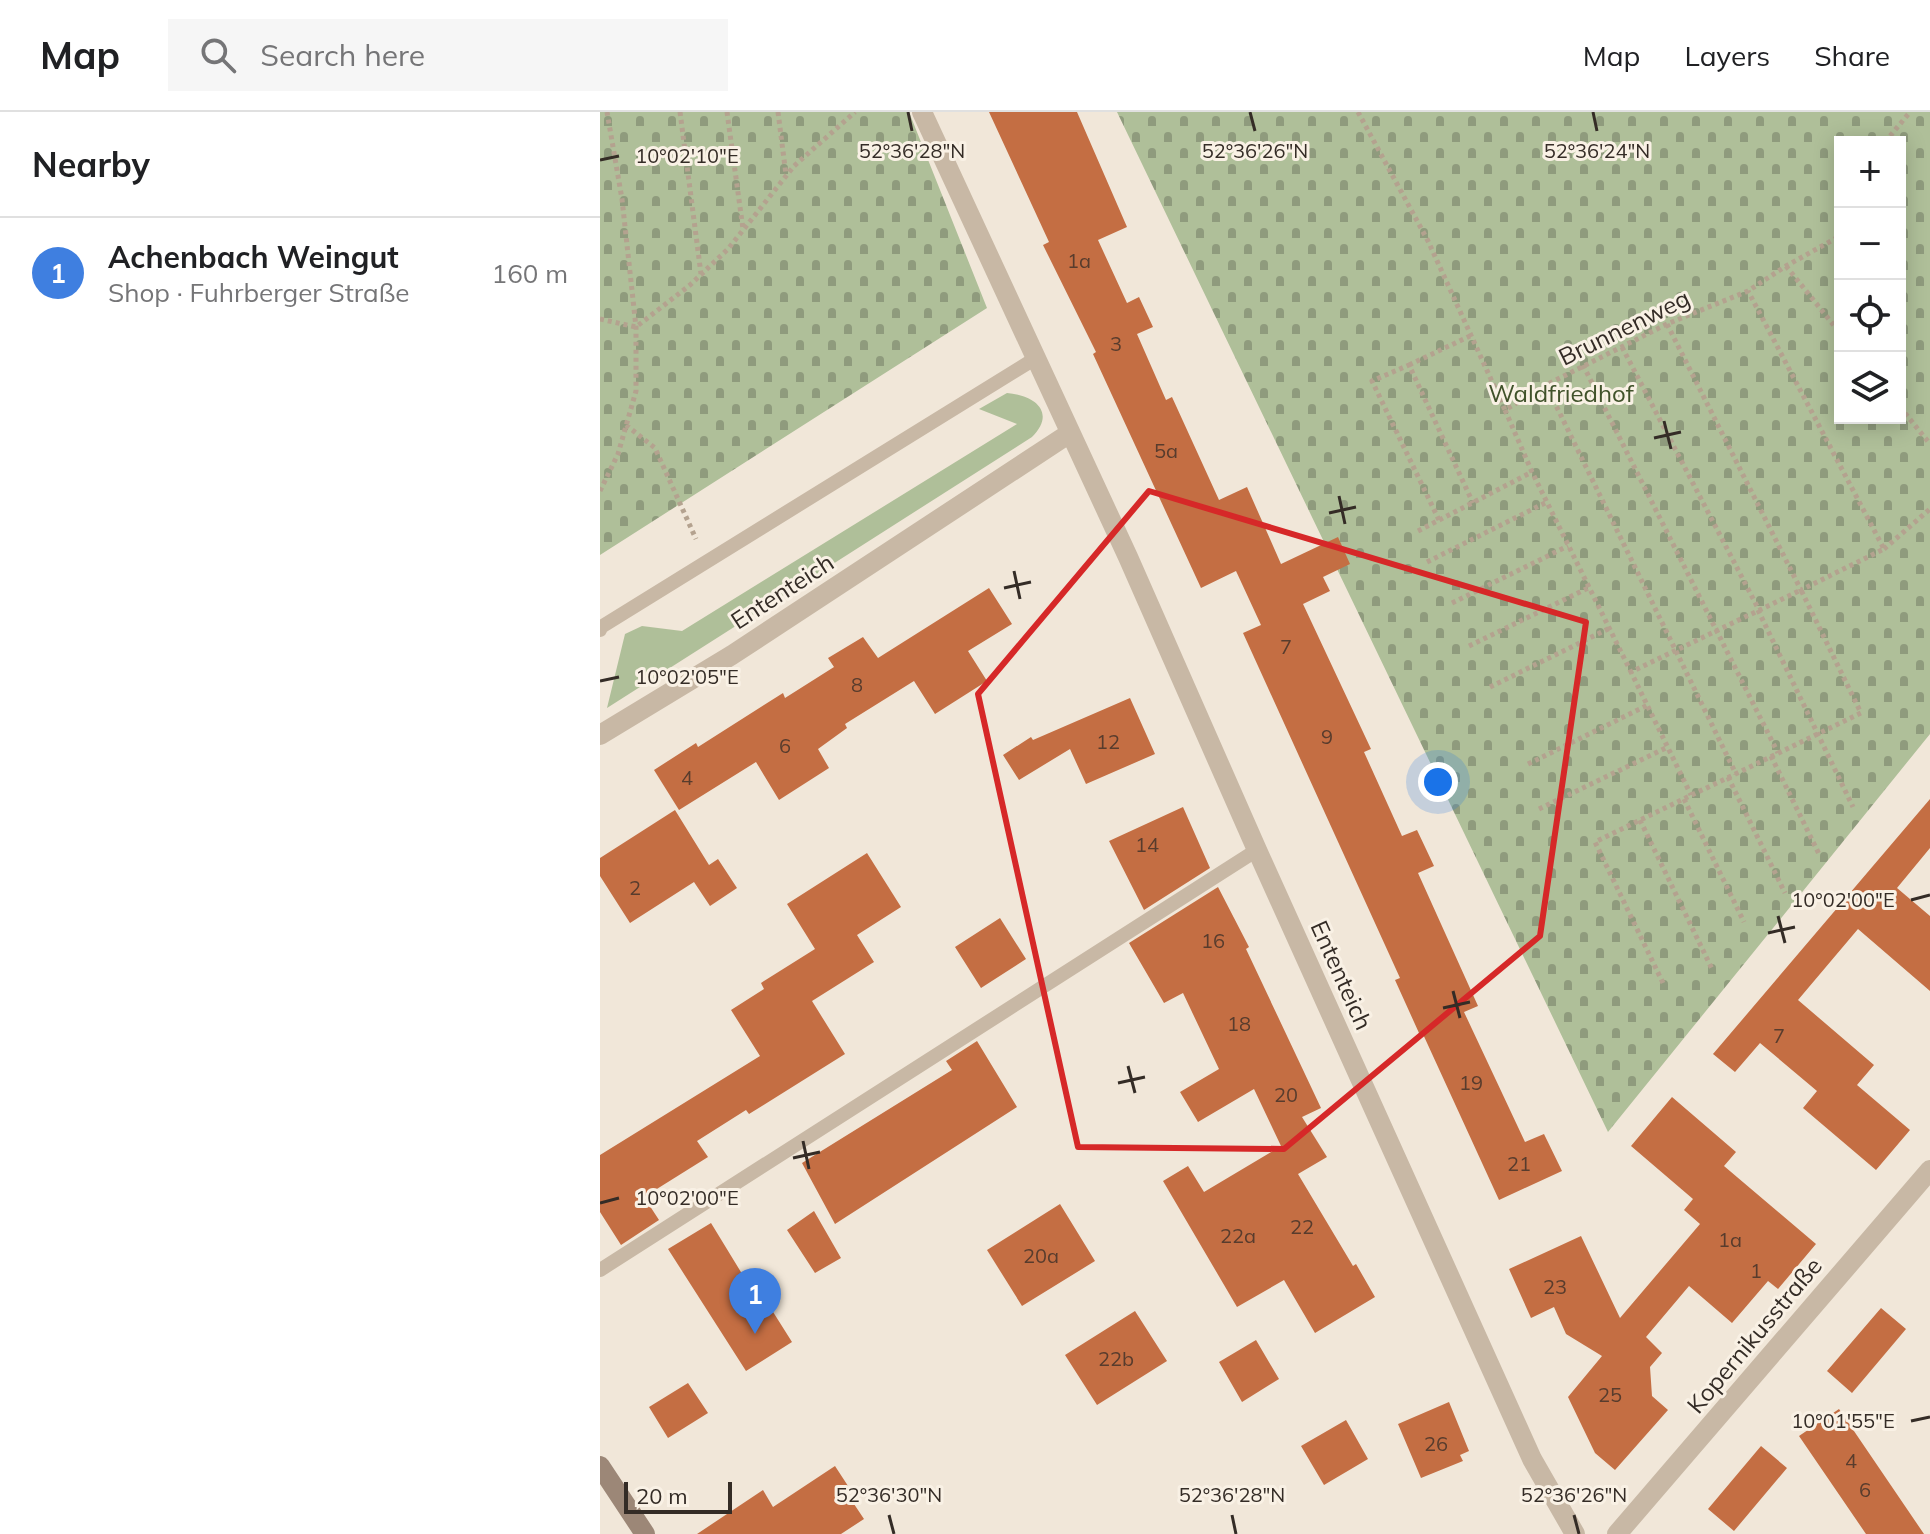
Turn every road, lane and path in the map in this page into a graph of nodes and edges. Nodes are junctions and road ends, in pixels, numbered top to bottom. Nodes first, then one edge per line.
1 (607, 112) edge
2 (680, 112) edge
3 (727, 112) edge
4 (778, 112) edge
5 (855, 112) edge
6 (922, 112) edge
7 (1358, 112) edge
8 (1910, 112) edge
9 (1890, 136) edge
10 (786, 176) junction
11 (743, 230) junction
12 (1834, 239) edge
13 (1786, 266) junction
14 (701, 275) junction
15 (1748, 291) junction
16 (600, 319) edge
17 (1667, 324) junction
18 (1834, 326) edge
19 (636, 327) junction
20 (1470, 336) junction
21 (1622, 347) junction
22 (1036, 358) junction
23 (1409, 365) junction
24 (1583, 365) junction
25 (1546, 385) junction
26 (1505, 410) junction
27 (1906, 414) edge
28 (626, 425) junction
29 (1070, 433) junction
30 (1930, 444) edge
31 (1532, 472) junction
32 (600, 491) edge
33 (1548, 502) junction
34 (1473, 503) junction
35 (1930, 509) edge
36 (1439, 520) junction
37 (1418, 531) dead end
38 (1568, 546) junction
39 (1884, 549) junction
40 (707, 562) junction
41 (1427, 562) dead end
42 (1590, 587) junction
43 (1801, 590) junction
44 (1452, 603) dead end
45 (1758, 610) junction
46 (1610, 628) junction
47 (600, 630) edge
48 (1718, 630) junction
49 (1469, 646) dead end
50 (1676, 650) junction
51 (1631, 672) junction
52 (1490, 687) dead end
53 (1648, 705) junction
54 (1818, 734) junction
55 (600, 735) edge
56 (1668, 747) junction
57 (1775, 754) junction
58 (1528, 764) dead end
59 (1736, 774) junction
60 (1728, 777) junction
61 (1691, 795) junction
62 (1684, 799) junction
63 (1853, 807) dead end
64 (1539, 809) dead end
65 (1640, 820) junction
66 (1257, 850) junction
67 (1819, 854) dead end
68 (1785, 893) dead end
69 (1744, 922) dead end
70 (1713, 971) dead end
71 (1663, 983) dead end
72 (1930, 1170) edge
73 (600, 1270) edge
74 (600, 1466) edge
75 (645, 1534) edge
76 (1575, 1534) edge
77 (1617, 1534) edge

1 - 19 path
2 - 14 path
3 - 11 path
4 - 10 path
5 - 10 path
6 - 22 street, Ententeich
7 - 20 path
8 - 9 path
10 - 11 path
11 - 14 path
12 - 13 path, Brunnenweg
13 - 15 path, Brunnenweg
13 - 18 path
14 - 19 path
15 - 17 path, Brunnenweg
15 - 39 path
16 - 19 path
17 - 21 path, Brunnenweg
17 - 43 path
19 - 28 path
20 - 23 path
20 - 26 path
21 - 24 path, Brunnenweg
21 - 45 path
22 - 29 street, Ententeich
22 - 40 lane
23 - 34 path
23 - 36 path
24 - 25 path, Brunnenweg
24 - 48 path
25 - 26 path, Brunnenweg
25 - 50 path
26 - 31 path
27 - 30 path
28 - 32 path
28 - 40 path
29 - 55 street, Ententeich
29 - 66 street, Ententeich
31 - 33 path
31 - 34 path
33 - 38 path
33 - 41 path
34 - 36 path
35 - 39 path
36 - 37 path
38 - 42 path
38 - 44 path
39 - 43 path
40 - 47 lane
42 - 46 path
42 - 49 path
43 - 45 path
43 - 54 path
45 - 48 path
45 - 54 path
46 - 51 path
46 - 52 path
48 - 50 path
48 - 57 path
50 - 51 path
50 - 59 path
51 - 53 path
53 - 56 path
53 - 58 path
54 - 57 path
54 - 63 path
56 - 61 path
56 - 64 path
57 - 59 path
57 - 67 path
59 - 60 path
60 - 61 path
60 - 68 path
61 - 62 path
62 - 65 path
62 - 69 path
65 - 70 path
65 - 71 path
66 - 73 lane
66 - 76 street, Ententeich
72 - 77 street, Kopernikusstraße
74 - 75 main road

